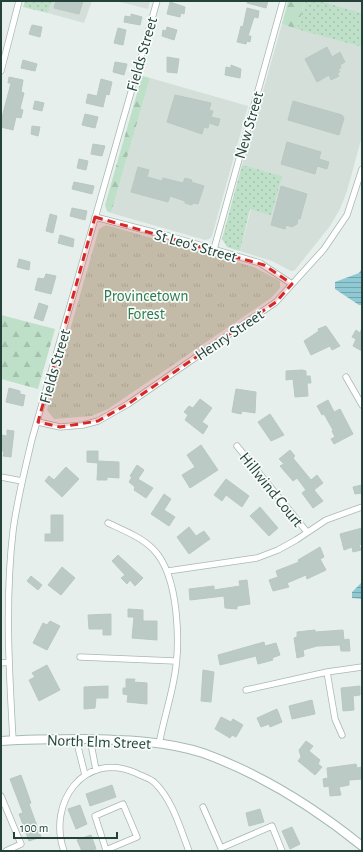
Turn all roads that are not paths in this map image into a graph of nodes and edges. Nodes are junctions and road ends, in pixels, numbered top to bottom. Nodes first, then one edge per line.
1 (19, 1) edge
2 (157, 1) edge
3 (283, 1) edge
4 (1, 71) edge
5 (362, 169) edge
6 (95, 217) junction
7 (214, 249) junction
8 (292, 284) junction
9 (346, 377) dead end
10 (362, 405) edge
11 (38, 422) junction
12 (238, 446) dead end
13 (1, 477) edge
14 (22, 481) junction
15 (362, 506) edge
16 (108, 523) dead end
17 (307, 532) junction
18 (168, 571) junction
19 (80, 657) dead end
20 (175, 661) junction
21 (9, 662) junction
22 (1, 663) edge
23 (362, 667) edge
24 (326, 672) junction
25 (246, 690) dead end
26 (342, 735) dead end
27 (76, 739) junction
28 (90, 739) junction
29 (13, 740) junction
30 (1, 741) edge
31 (159, 744) junction
32 (96, 770) junction
33 (84, 775) junction
34 (1, 796) edge
35 (203, 807) dead end
36 (362, 846) edge
37 (104, 850) edge
38 (221, 850) edge
39 (6, 851) edge
40 (64, 851) edge
41 (189, 851) edge
42 (282, 851) edge

1 - 4 street
2 - 6 street, Fields Street
3 - 7 street, New Street
5 - 8 street, Henry Street
6 - 7 street, St Leo's Street
6 - 11 street, Fields Street
7 - 8 street, St Leo's Street
8 - 11 street, Henry Street
9 - 10 street
11 - 14 street, Fields Street
12 - 17 street, Hillwind Court
13 - 14 street
14 - 21 street, Fields Street
15 - 17 street
16 - 18 street
17 - 18 street
18 - 20 street
19 - 20 street
20 - 31 street
21 - 22 street
21 - 29 street, Fields Street
23 - 24 street
24 - 25 street
24 - 26 street
27 - 28 main road, North Elm Street
27 - 29 main road, North Elm Street
27 - 33 street
28 - 31 main road, North Elm Street
28 - 32 street
29 - 30 main road, North Elm Street
31 - 36 main road, North Elm Street
32 - 33 street
32 - 41 street
33 - 40 street
34 - 39 street
35 - 38 street
37 - 37 street
38 - 42 street

